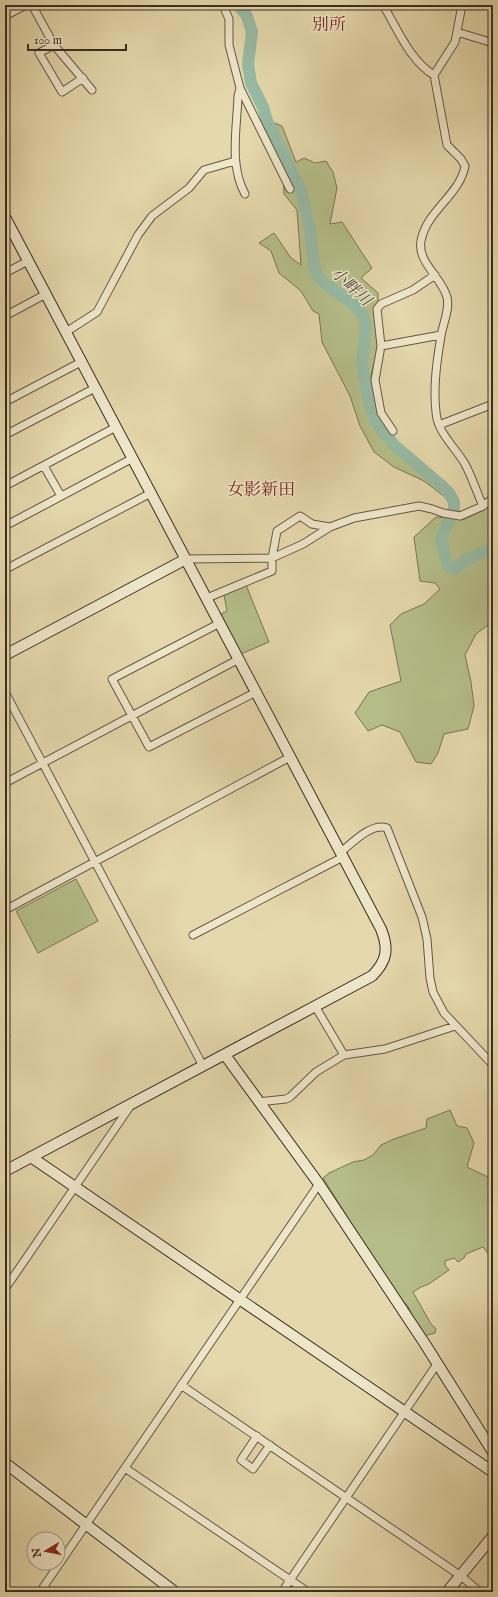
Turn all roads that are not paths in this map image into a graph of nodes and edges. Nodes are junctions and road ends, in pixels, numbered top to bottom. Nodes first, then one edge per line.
1 (26, 5) edge
2 (32, 5) edge
3 (223, 5) edge
4 (383, 5) edge
5 (462, 5) edge
6 (5, 16) edge
7 (457, 32) junction
8 (493, 43) edge
9 (54, 44) junction
10 (434, 76) junction
11 (83, 78) junction
12 (240, 88) junction
13 (92, 90) dead end
14 (235, 161) junction
15 (290, 189) dead end
16 (245, 194) dead end
17 (5, 217) edge
18 (28, 261) junction
19 (5, 273) edge
20 (435, 276) junction
21 (46, 294) junction
22 (5, 316) edge
23 (66, 332) junction
24 (441, 335) junction
25 (381, 346) junction
26 (81, 362) junction
27 (95, 388) junction
28 (5, 402) edge
29 (493, 404) edge
30 (438, 425) junction
31 (116, 427) junction
32 (393, 431) dead end
33 (5, 436) edge
34 (133, 458) junction
35 (44, 466) junction
36 (5, 486) edge
37 (151, 493) junction
38 (61, 496) junction
39 (493, 498) edge
40 (483, 506) junction
41 (5, 526) edge
42 (330, 527) junction
43 (272, 558) junction
44 (186, 559) junction
45 (5, 567) edge
46 (207, 598) junction
47 (220, 623) junction
48 (5, 655) edge
49 (239, 659) junction
50 (5, 692) edge
51 (256, 692) junction
52 (132, 716) junction
53 (290, 757) junction
54 (43, 763) junction
55 (5, 783) edge
56 (342, 855) junction
57 (95, 862) junction
58 (5, 910) edge
59 (193, 935) dead end
60 (316, 1006) junction
61 (455, 1026) junction
62 (225, 1055) junction
63 (344, 1055) junction
64 (493, 1065) edge
65 (203, 1066) junction
66 (133, 1102) junction
67 (258, 1102) junction
68 (31, 1158) junction
69 (6, 1167) edge
70 (319, 1184) junction
71 (74, 1187) junction
72 (5, 1289) edge
73 (239, 1300) junction
74 (437, 1364) junction
75 (182, 1385) junction
76 (406, 1411) junction
77 (257, 1436) junction
78 (270, 1445) junction
79 (493, 1452) edge
80 (5, 1463) edge
81 (125, 1468) junction
82 (493, 1472) edge
83 (347, 1497) junction
84 (86, 1524) junction
85 (493, 1536) edge
86 (461, 1576) junction
87 (290, 1580) junction
88 (40, 1592) edge
89 (175, 1592) edge
90 (282, 1592) edge
91 (308, 1592) edge
92 (447, 1592) edge
93 (480, 1592) edge

1 - 6 street
2 - 9 street
3 - 12 street
4 - 10 street
5 - 7 street
7 - 8 street
7 - 10 street
9 - 11 street
9 - 11 street
10 - 20 street
11 - 13 street
12 - 14 street
12 - 15 street
14 - 16 street
14 - 23 street
17 - 18 street
18 - 19 street
18 - 21 street
20 - 24 street
20 - 25 street
21 - 22 street
21 - 23 street
23 - 26 street
24 - 25 street
24 - 30 street
25 - 32 street
26 - 27 street
26 - 28 street
27 - 31 street
27 - 33 street
29 - 30 street
30 - 40 street
31 - 34 street
31 - 35 street
34 - 37 street
34 - 38 street
35 - 36 street
35 - 38 street
37 - 44 street
37 - 45 street
38 - 41 street
39 - 40 street
40 - 42 street
42 - 43 street
42 - 43 street
43 - 44 street
43 - 46 street
44 - 46 street
44 - 48 street
46 - 47 street
47 - 49 street
47 - 52 street
49 - 51 street
49 - 52 street
50 - 54 street
51 - 52 street
51 - 53 street
52 - 54 street
53 - 56 street
53 - 57 street
54 - 55 street
54 - 57 street
56 - 59 street
56 - 60 street
56 - 61 street
57 - 58 street
57 - 65 street
60 - 62 street
60 - 63 street
61 - 63 street
61 - 64 street
62 - 65 street
62 - 67 street
63 - 67 street
65 - 66 street
66 - 68 street
66 - 71 street
67 - 70 street
68 - 69 street
68 - 71 street
70 - 73 street
70 - 74 street
71 - 72 street
71 - 73 street
73 - 75 street
73 - 76 street
74 - 76 street
74 - 79 street
75 - 77 street
75 - 81 street
76 - 82 street
76 - 83 street
77 - 78 street
77 - 78 street
78 - 83 street
80 - 84 street
81 - 84 street
81 - 87 street
83 - 86 street
83 - 87 street
84 - 88 street
84 - 89 street
85 - 86 street
86 - 92 street
86 - 93 street
87 - 90 street
87 - 91 street

